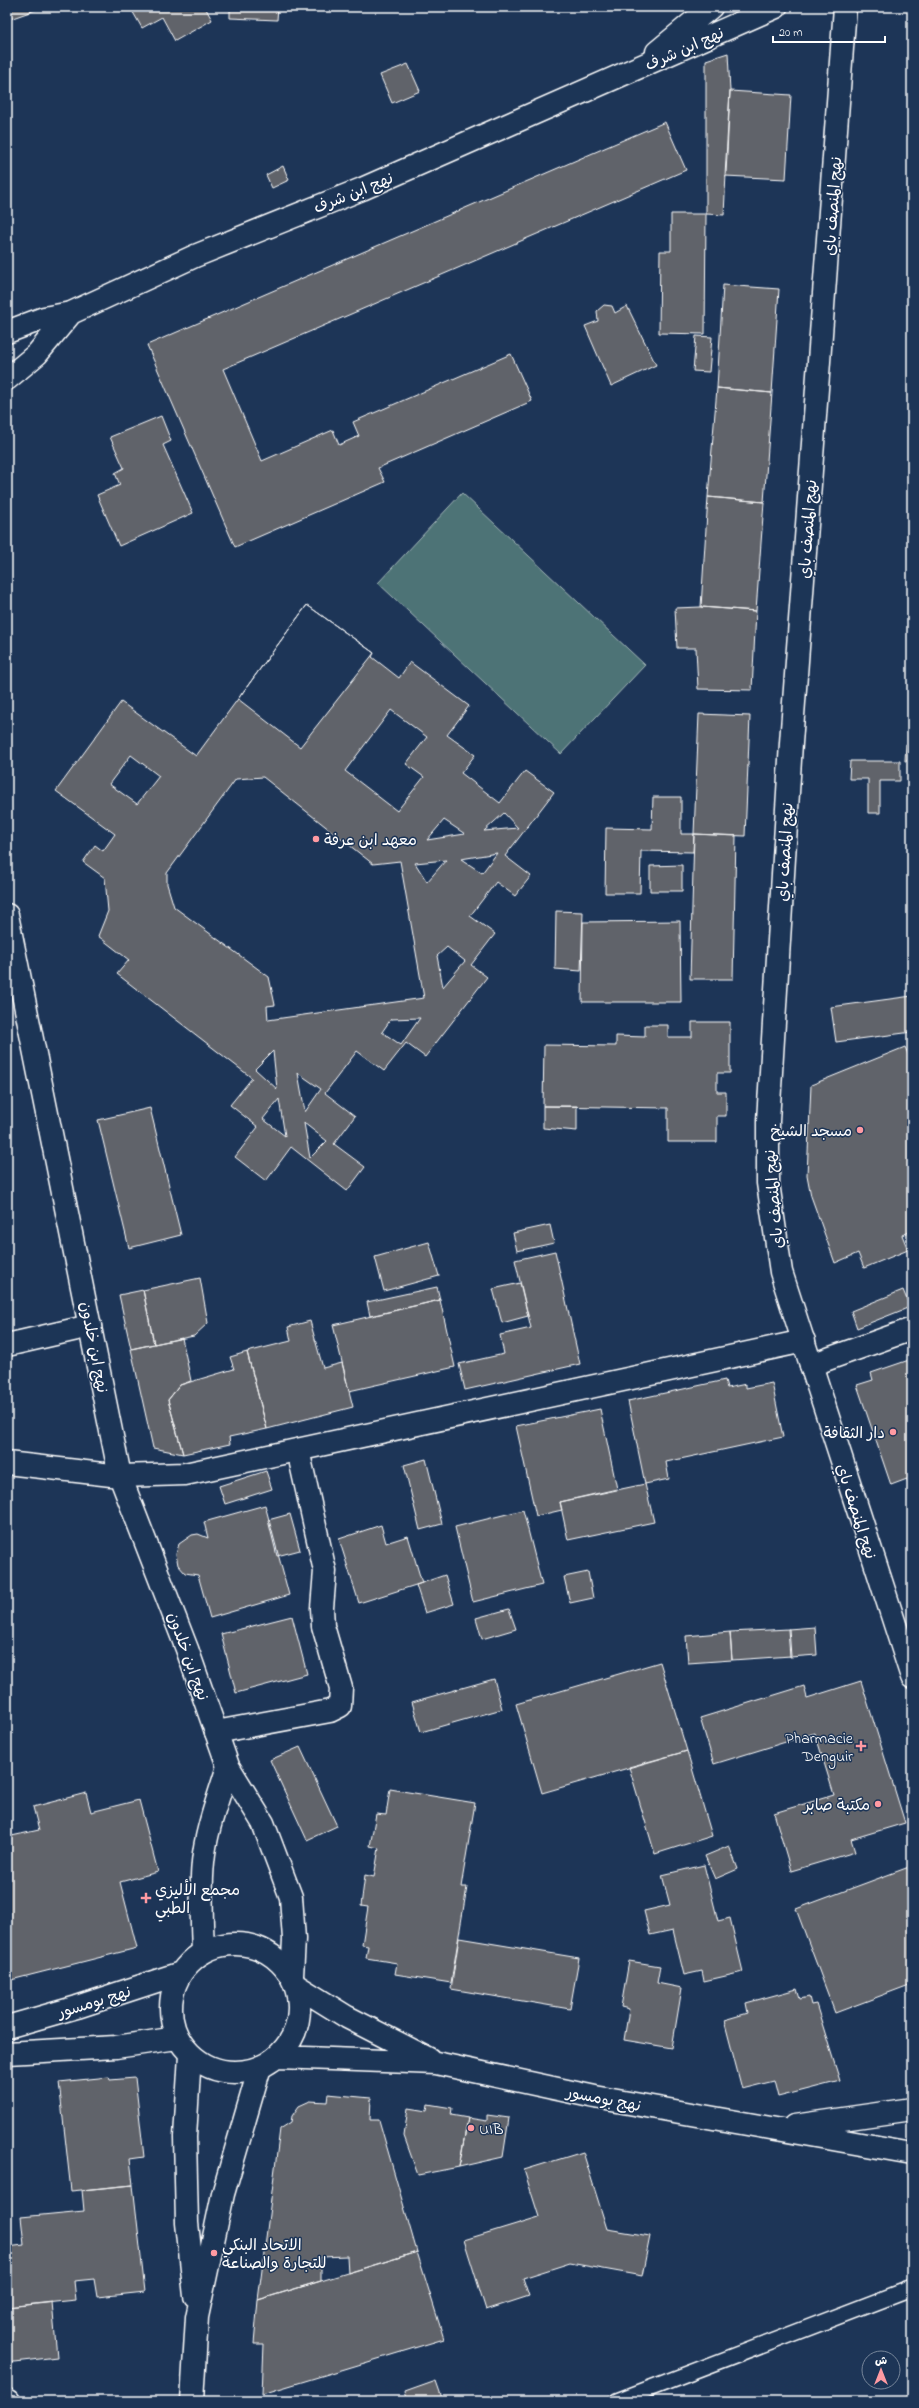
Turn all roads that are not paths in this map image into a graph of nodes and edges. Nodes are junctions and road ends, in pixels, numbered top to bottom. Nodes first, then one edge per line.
1 (711, 7) edge
2 (776, 7) edge
3 (845, 7) edge
4 (635, 70) junction
5 (71, 313) junction
6 (7, 332) edge
7 (7, 379) edge
8 (7, 915) edge
9 (90, 1326) junction
10 (912, 1329) edge
11 (804, 1341) junction
12 (7, 1345) edge
13 (811, 1365) junction
14 (298, 1450) junction
15 (7, 1463) edge
16 (120, 1476) junction
17 (912, 1677) edge
18 (216, 1732) junction
19 (228, 1766) junction
20 (203, 1952) junction
21 (181, 1973) junction
22 (294, 1981) junction
23 (7, 2027) edge
24 (183, 2047) junction
25 (7, 2053) edge
26 (280, 2057) junction
27 (436, 2062) junction
28 (260, 2067) junction
29 (912, 2109) edge
30 (774, 2129) junction
31 (912, 2153) edge
32 (912, 2288) edge
33 (197, 2317) junction
34 (192, 2401) edge
35 (617, 2401) edge

1 - 4 street, نهج ابن شرف
2 - 4 street, نهج ابن شرف
3 - 11 street, نهج المنصف باي
4 - 5 street, نهج ابن شرف
5 - 6 street, نهج ابن شرف
5 - 7 street, نهج ابن شرف
8 - 9 street, نهج ابن خلدون
9 - 12 street
9 - 16 street, نهج ابن خلدون
10 - 13 street
11 - 13 street, نهج المنصف باي
11 - 14 street
13 - 17 street, نهج المنصف باي
14 - 16 street
14 - 18 street
15 - 16 street
16 - 18 street, نهج ابن خلدون
18 - 19 street, نهج ابن خلدون
19 - 20 street
19 - 22 street, نهج ابن خلدون
20 - 21 street, نهج بومسور
20 - 22 street, نهج بومسور
21 - 23 street, نهج بومسور
21 - 24 street, نهج بومسور
22 - 26 street, نهج بومسور
22 - 27 street, نهج بومسور
24 - 25 street
24 - 28 street, نهج بومسور
24 - 33 street
26 - 27 street, نهج بومسور
26 - 28 street, نهج بومسور
27 - 30 street, نهج بومسور
28 - 33 street
29 - 30 street, نهج بومسور
30 - 31 street, نهج بومسور
32 - 35 lane
33 - 34 street

